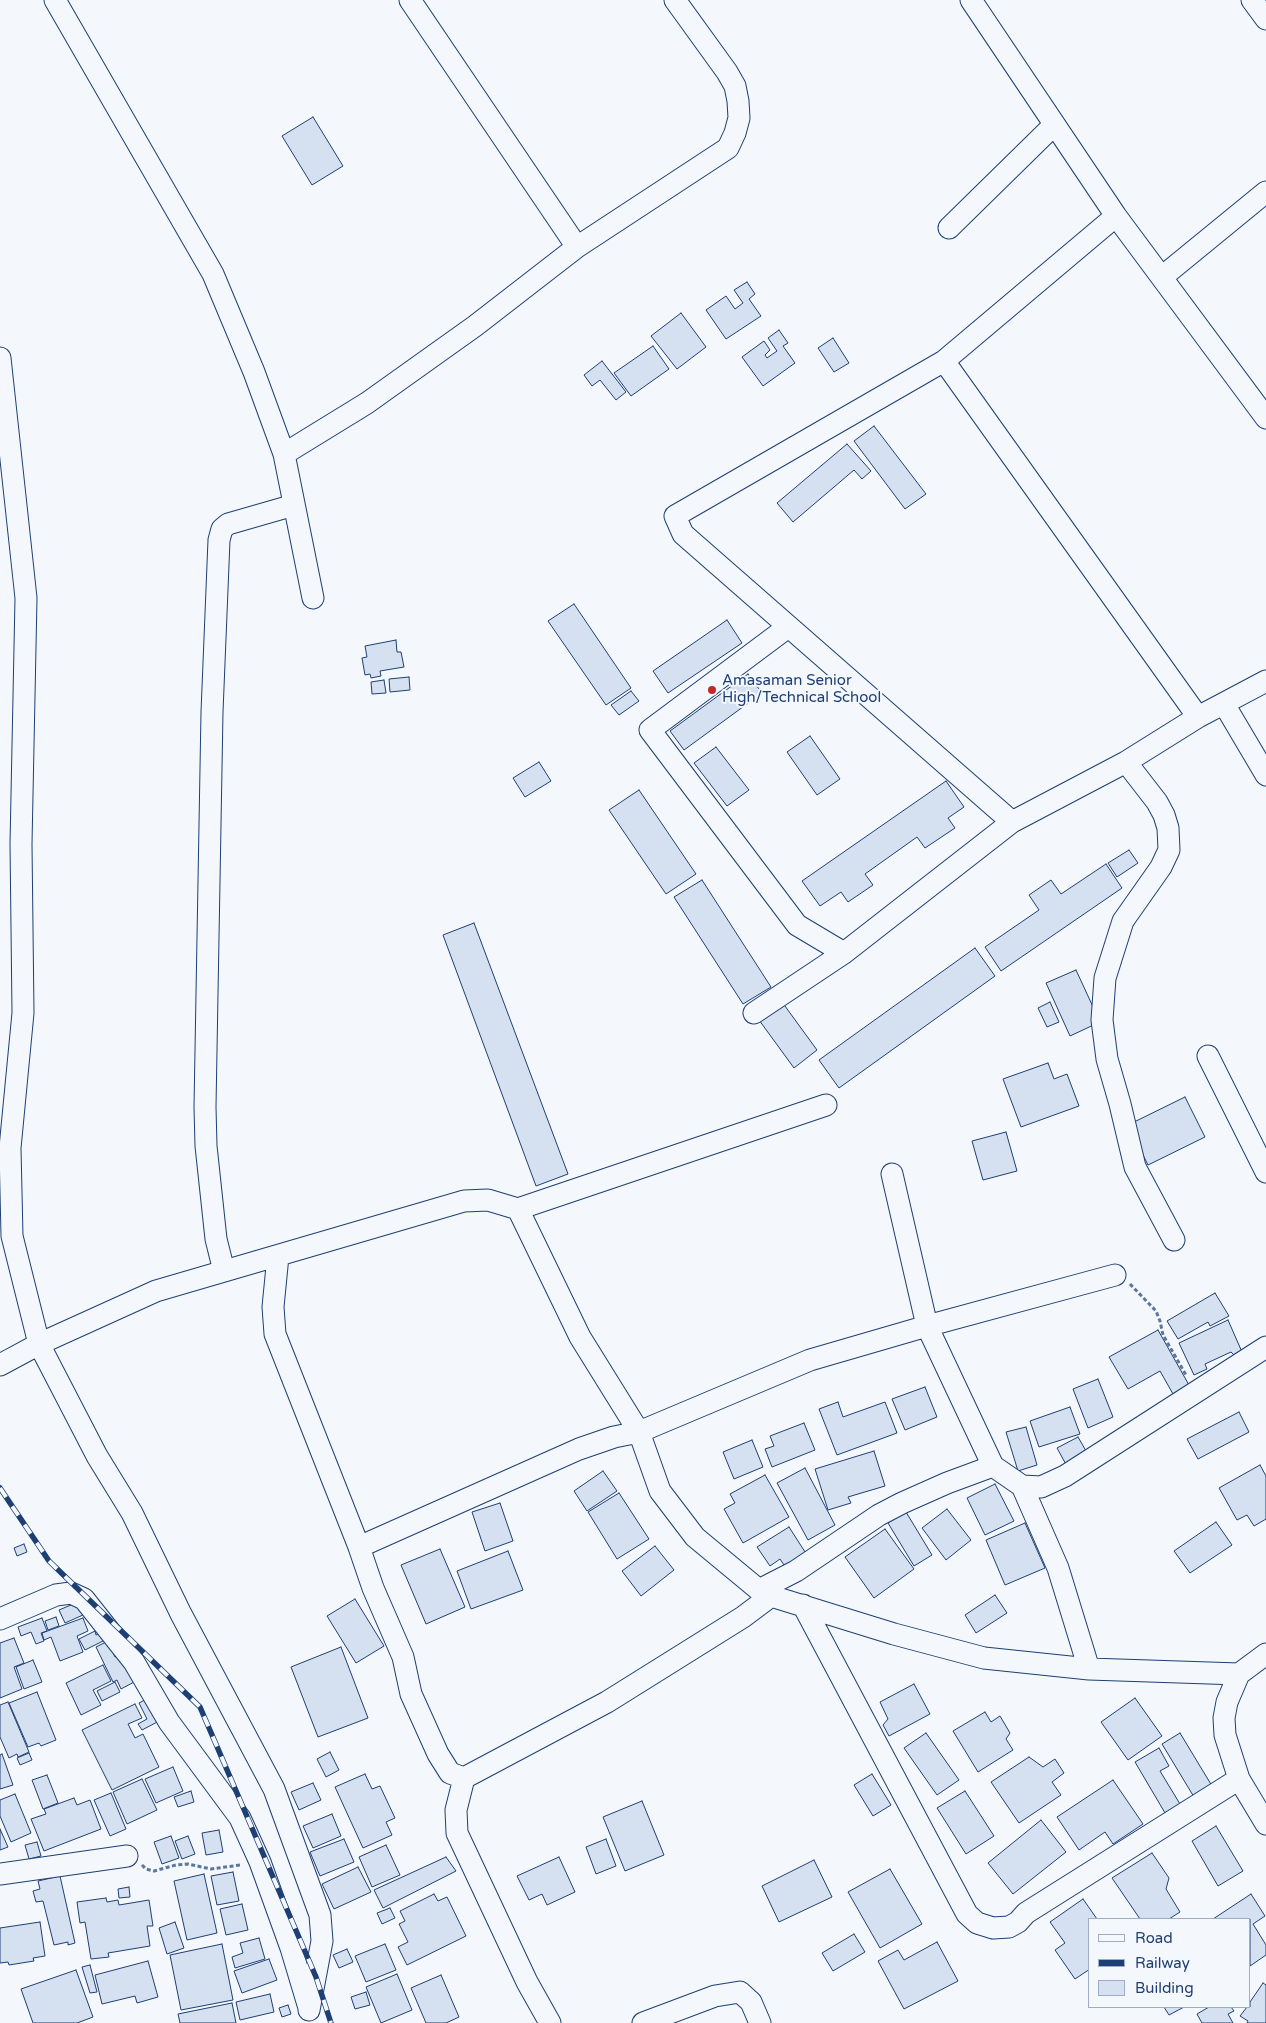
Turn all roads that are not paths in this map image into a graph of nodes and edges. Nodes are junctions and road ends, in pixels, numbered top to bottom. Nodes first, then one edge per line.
1 (55, 0) edge
2 (410, 0) edge
3 (676, 0) edge
4 (971, 0) edge
5 (1252, 0) edge
6 (1266, 20) edge
7 (1054, 125) junction
8 (1266, 192) edge
9 (1116, 216) junction
10 (948, 228) dead end
11 (577, 247) junction
12 (1162, 276) junction
13 (0, 358) edge
14 (944, 362) junction
15 (1266, 418) edge
16 (284, 454) junction
17 (294, 505) junction
18 (313, 598) dead end
19 (788, 627) junction
20 (1266, 681) edge
21 (1224, 704) junction
22 (1198, 717) junction
23 (1126, 762) junction
24 (1266, 775) edge
25 (1012, 822) junction
26 (844, 953) junction
27 (754, 1013) dead end
28 (1208, 1056) dead end
29 (826, 1105) dead end
30 (1266, 1172) edge
31 (892, 1174) dead end
32 (518, 1209) junction
33 (1174, 1240) dead end
34 (278, 1256) junction
35 (224, 1271) junction
36 (1115, 1275) road end
37 (927, 1326) junction
38 (39, 1344) junction
39 (1266, 1347) edge
40 (0, 1365) edge
41 (639, 1432) junction
42 (993, 1466) junction
43 (1022, 1486) junction
44 (359, 1547) junction
45 (765, 1593) junction
46 (803, 1605) junction
47 (0, 1619) edge
48 (1266, 1654) edge
49 (1089, 1669) junction
50 (1239, 1674) junction
51 (464, 1778) junction
52 (1239, 1779) junction
53 (1266, 1824) edge
54 (127, 1856) road end
55 (0, 1874) edge
56 (309, 2017) edge
57 (550, 2023) edge
58 (643, 2023) edge
59 (760, 2023) edge

1 - 16 street
2 - 11 street
3 - 11 street
4 - 7 street
5 - 6 street
7 - 9 street
7 - 10 street
8 - 12 street
9 - 12 street
9 - 14 street
11 - 16 street
12 - 15 street
13 - 38 street
14 - 19 street
14 - 22 street
16 - 17 street
17 - 18 street
17 - 35 street
19 - 25 street
19 - 26 street
20 - 21 street
21 - 22 street
21 - 24 street
22 - 23 street
23 - 25 street
23 - 33 street
25 - 26 street
26 - 27 street
28 - 30 street
29 - 32 street
31 - 37 street
32 - 34 street
32 - 41 street
34 - 35 street
34 - 44 street
35 - 38 street
36 - 37 street
37 - 41 street
37 - 42 street
38 - 40 street
38 - 56 street
39 - 43 street
41 - 44 street
41 - 45 street
42 - 43 street
42 - 45 street
43 - 49 street
44 - 51 street
45 - 46 street
45 - 51 street
46 - 49 street
46 - 52 street
47 - 56 street
48 - 50 street
49 - 50 street
50 - 52 street
51 - 57 street
52 - 53 street
54 - 55 street
58 - 59 street

